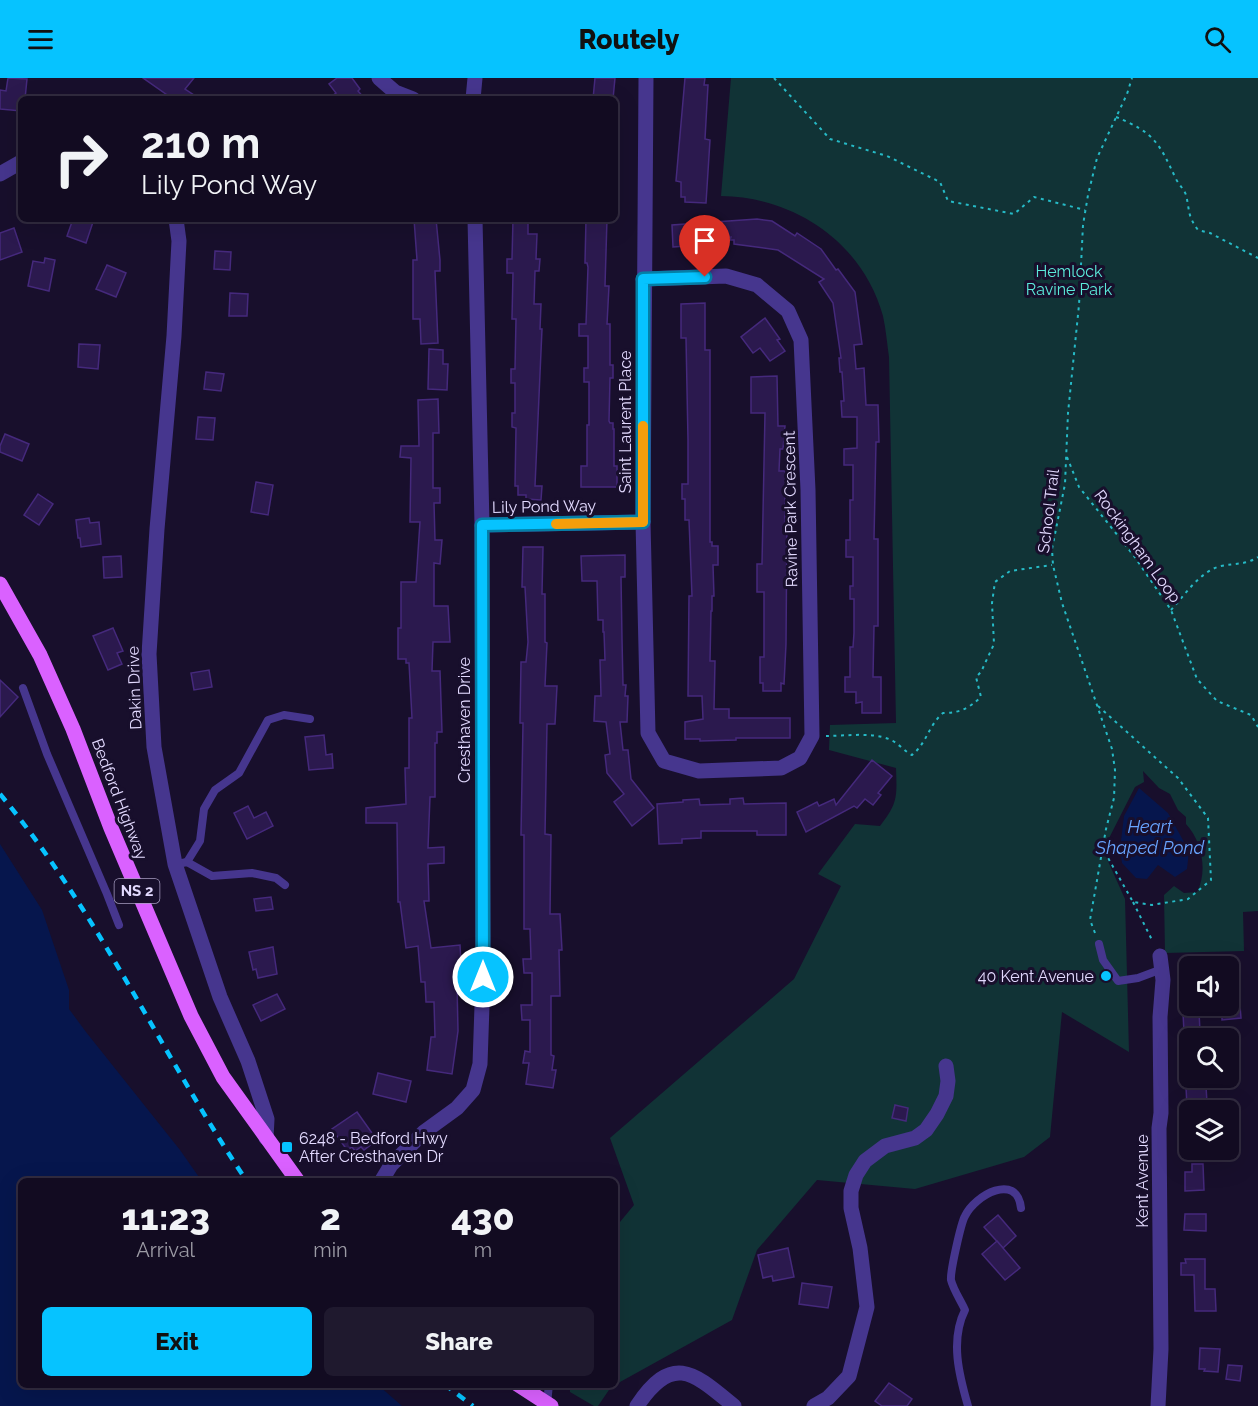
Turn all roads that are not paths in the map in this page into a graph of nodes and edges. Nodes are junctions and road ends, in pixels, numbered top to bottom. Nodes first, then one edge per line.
1 (379, 78) edge
2 (475, 78) edge
3 (646, 78) edge
4 (404, 96) edge
5 (473, 96) edge
6 (18, 164) edge
7 (0, 174) edge
8 (176, 222) edge
9 (475, 222) edge
10 (643, 279) junction
11 (643, 522) junction
12 (482, 525) junction
13 (0, 584) edge
14 (23, 688) dead end
15 (310, 719) dead end
16 (699, 771) joint
17 (181, 863) junction
18 (285, 885) dead end
19 (119, 925) dead end
20 (1099, 944) road end
21 (1161, 962) joint
22 (946, 1066) dead end
23 (266, 1138) junction
24 (296, 1178) edge
25 (383, 1178) edge
26 (1021, 1208) dead end
27 (523, 1388) edge
28 (549, 1388) edge
29 (549, 1405) edge
30 (637, 1406) edge
31 (734, 1406) edge
32 (814, 1406) edge
33 (968, 1406) edge
34 (1158, 1406) edge

1 - 4 street
2 - 5 street
3 - 10 street, Saint Laurent Place
6 - 7 street
8 - 17 street, Dakin Drive
9 - 12 street, Cresthaven Drive
10 - 11 street, Saint Laurent Place
10 - 16 street, Ravine Park Crescent
11 - 12 street, Lily Pond Way
11 - 16 street, Saint Laurent Place
12 - 25 street, Cresthaven Drive
13 - 23 main road, Bedford Highway / NS 2
14 - 19 lane
15 - 17 lane
17 - 18 lane
17 - 23 street, Dakin Drive
20 - 21 lane
21 - 34 street, Kent Avenue
22 - 32 street
23 - 24 main road, Bedford Highway / NS 2
26 - 33 lane
27 - 29 main road
28 - 29 lane
30 - 31 street

